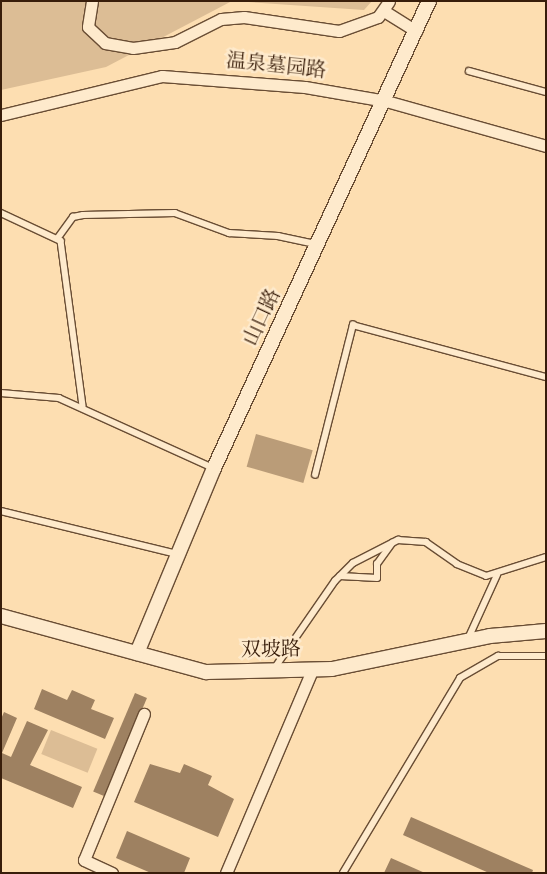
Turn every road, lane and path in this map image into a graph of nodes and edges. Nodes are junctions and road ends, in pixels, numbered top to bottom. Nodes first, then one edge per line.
1 (92, 1) edge
2 (429, 1) edge
3 (387, 6) edge
4 (416, 31) junction
5 (469, 72) dead end
6 (546, 92) edge
7 (386, 101) junction
8 (1, 116) edge
9 (546, 146) edge
10 (1, 213) edge
11 (57, 238) junction
12 (318, 246) junction
13 (546, 377) edge
14 (1, 393) edge
15 (83, 406) junction
16 (214, 468) junction
17 (315, 475) dead end
18 (1, 511) edge
19 (392, 543) junction
20 (178, 554) junction
21 (546, 557) edge
22 (497, 575) junction
23 (340, 576) junction
24 (1, 616) edge
25 (546, 631) edge
26 (467, 641) junction
27 (136, 653) junction
28 (546, 656) edge
29 (312, 670) junction
30 (272, 673) junction
31 (144, 714) dead end
32 (112, 873) edge
33 (226, 873) edge
34 (344, 873) edge

1 - 3 street
2 - 4 street, 山口路
3 - 4 street
4 - 7 street, 山口路
5 - 6 lane
7 - 8 street, 温泉墓园路
7 - 9 street, 温泉墓园路
7 - 12 street, 山口路
10 - 11 lane
11 - 12 lane
11 - 15 lane
12 - 16 street, 山口路
13 - 17 lane
14 - 15 lane
15 - 16 lane
16 - 20 street, 山口路
18 - 20 lane
19 - 22 lane
19 - 23 lane
19 - 23 lane
20 - 27 street, 山口路
21 - 22 lane
22 - 26 lane
23 - 30 lane
24 - 27 street, 双坡路
25 - 26 street, 双坡路
26 - 29 street, 双坡路
27 - 30 street, 双坡路
28 - 34 lane
29 - 30 street, 双坡路
29 - 33 street
31 - 32 street

